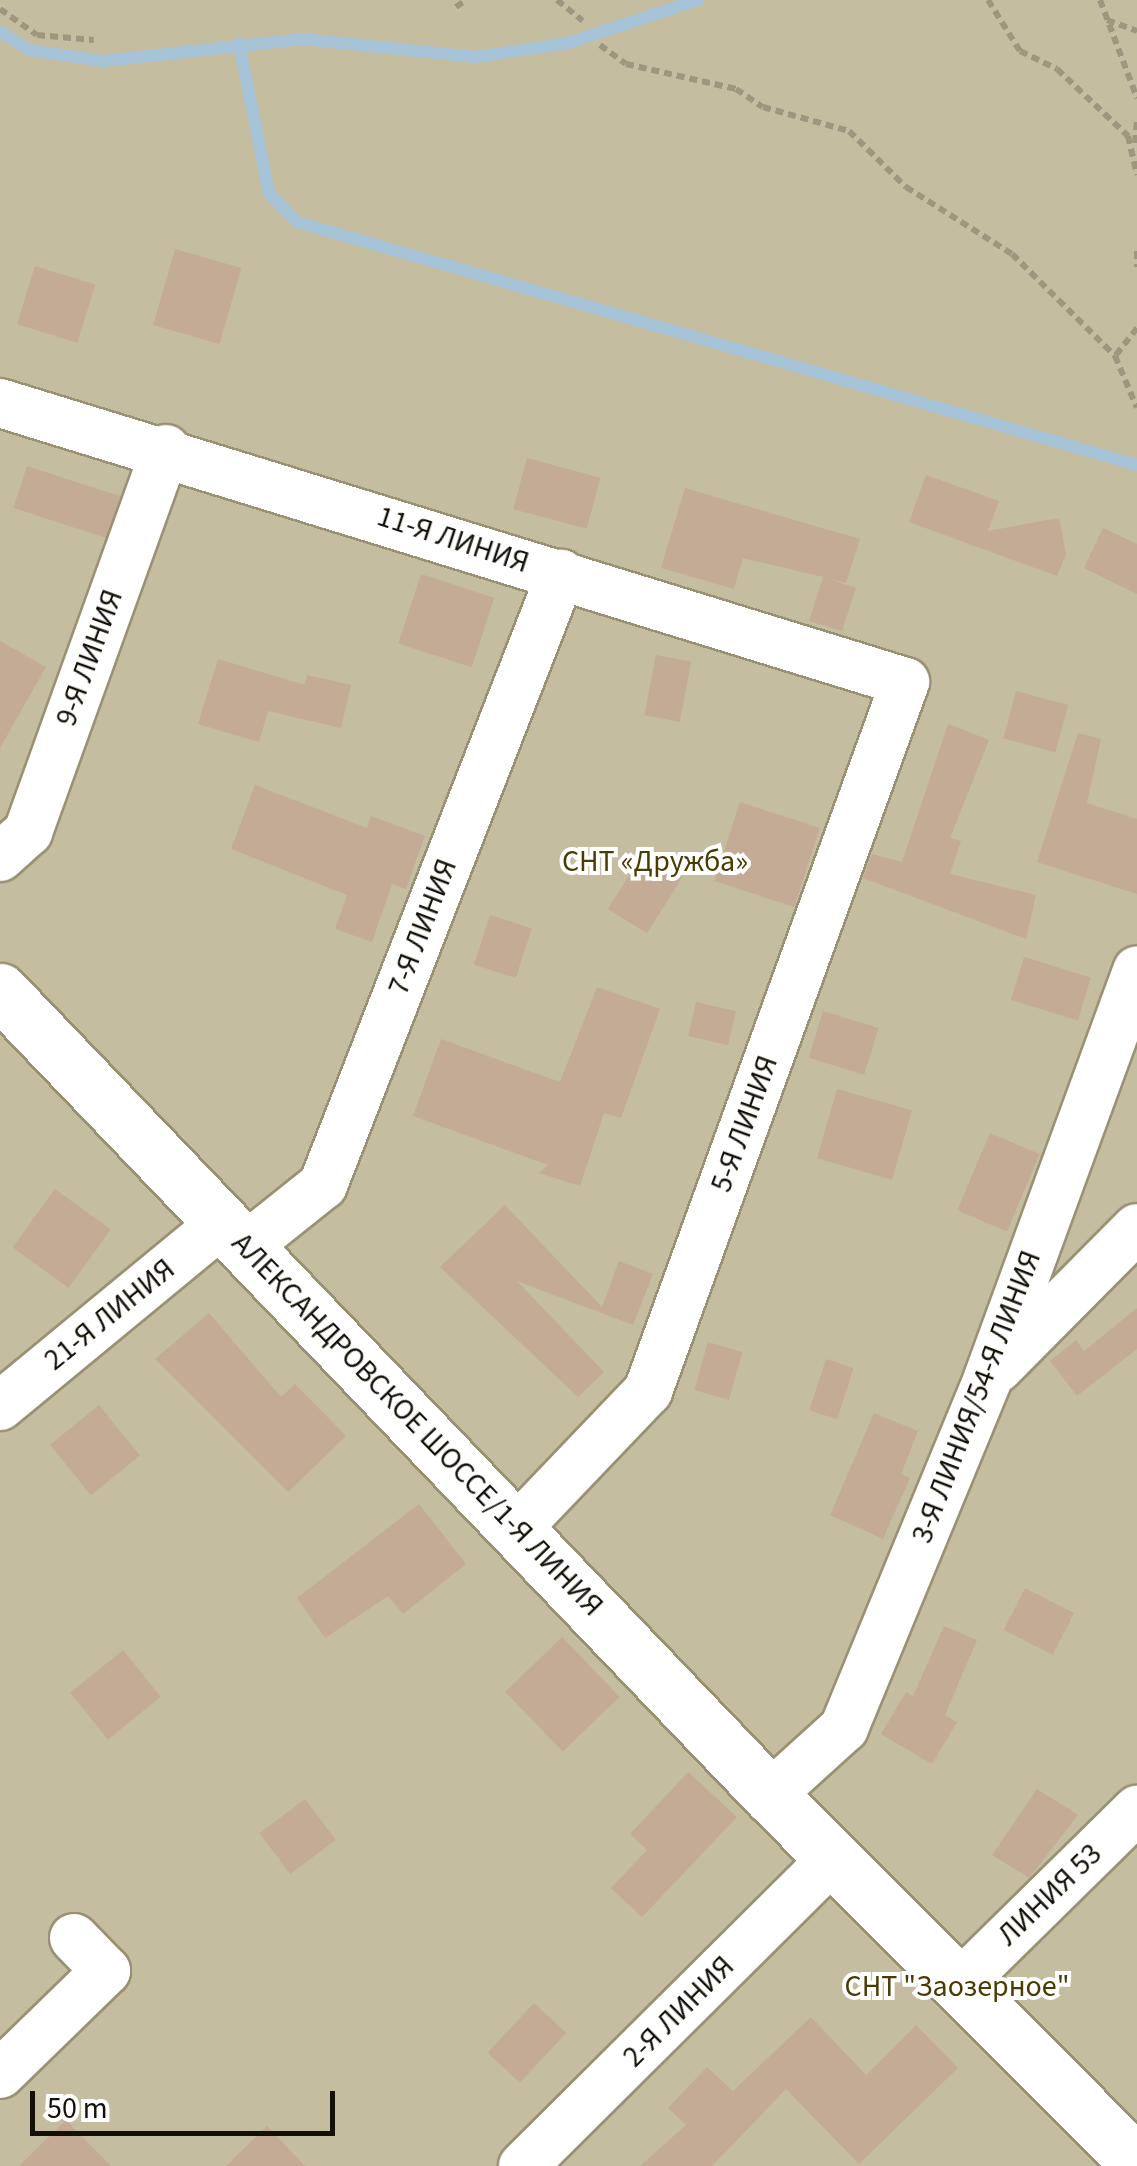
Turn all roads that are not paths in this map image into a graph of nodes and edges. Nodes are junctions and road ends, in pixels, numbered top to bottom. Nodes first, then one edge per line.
1 (0, 403) edge
2 (166, 449) junction
3 (560, 574) junction
4 (905, 682) joint
5 (0, 857) edge
6 (1137, 970) edge
7 (0, 991) edge
8 (1137, 1228) edge
9 (232, 1236) junction
10 (988, 1378) junction
11 (0, 1406) edge
12 (520, 1525) junction
13 (770, 1795) junction
14 (1137, 1810) edge
15 (834, 1858) junction
16 (74, 1938) dead end
17 (964, 1980) junction
18 (0, 2074) edge
19 (1137, 2163) edge
20 (523, 2166) edge

1 - 2 street, 11-Я ЛИНИЯ
2 - 3 street, 11-Я ЛИНИЯ
2 - 5 street, 9-Я ЛИНИЯ
3 - 4 street, 11-Я ЛИНИЯ
3 - 9 street, 7-Я ЛИНИЯ
4 - 12 street, 5-Я ЛИНИЯ
6 - 10 street, 3-Я ЛИНИЯ/54-Я ЛИНИЯ
7 - 9 street, АЛЕКСАНДРОВСКОЕ ШОССЕ/1-Я ЛИНИЯ
8 - 10 street
9 - 11 street, 21-Я ЛИНИЯ
9 - 12 street, АЛЕКСАНДРОВСКОЕ ШОССЕ/1-Я ЛИНИЯ
10 - 13 street, 3-Я ЛИНИЯ/54-Я ЛИНИЯ
12 - 13 street, АЛЕКСАНДРОВСКОЕ ШОССЕ/1-Я ЛИНИЯ
13 - 15 street, АЛЕКСАНДРОВСКОЕ ШОССЕ/1-Я ЛИНИЯ
14 - 17 street, ЛИНИЯ 53
15 - 17 street, АЛЕКСАНДРОВСКОЕ ШОССЕ/1-Я ЛИНИЯ
15 - 20 street, 2-Я ЛИНИЯ
16 - 18 street
17 - 19 street, АЛЕКСАНДРОВСКОЕ ШОССЕ/1-Я ЛИНИЯ

